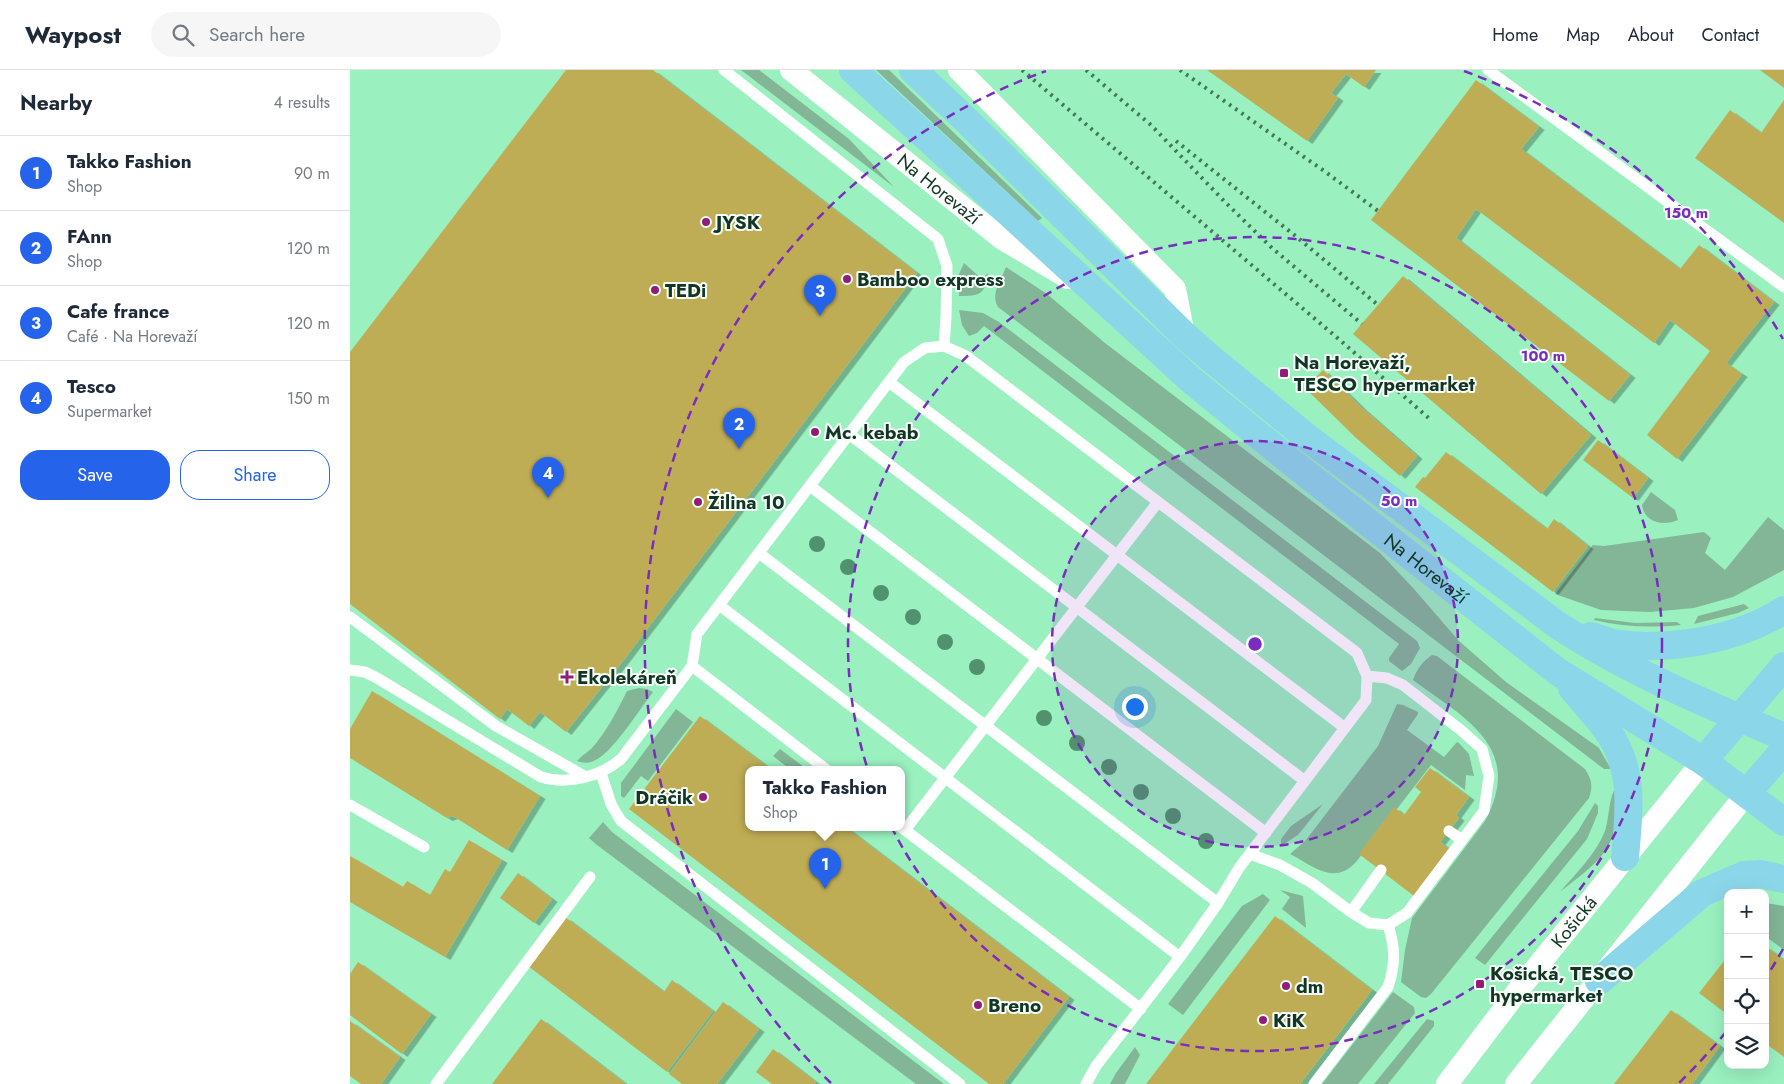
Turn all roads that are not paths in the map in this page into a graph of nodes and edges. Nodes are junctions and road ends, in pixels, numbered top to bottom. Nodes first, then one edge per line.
1 (724, 70) edge
2 (791, 70) edge
3 (853, 70) edge
4 (913, 70) edge
5 (959, 70) edge
6 (1488, 70) edge
7 (1784, 287) edge
8 (1096, 295) junction
9 (1184, 335) junction
10 (944, 346) junction
11 (889, 382) junction
12 (849, 434) junction
13 (810, 486) junction
14 (1158, 502) junction
15 (759, 553) junction
16 (1117, 556) junction
17 (719, 605) junction
18 (1077, 607) junction
19 (1784, 610) edge
20 (350, 616) edge
21 (1556, 624) junction
22 (1038, 659) junction
23 (692, 666) junction
24 (1784, 666) edge
25 (350, 670) edge
26 (1558, 672) junction
27 (1367, 676) junction
28 (1740, 718) junction
29 (985, 727) junction
30 (1345, 728) junction
31 (1784, 737) edge
32 (1784, 750) edge
33 (1703, 761) junction
34 (822, 766) edge
35 (601, 773) junction
36 (586, 777) junction
37 (946, 777) junction
38 (1305, 781) junction
39 (1747, 793) junction
40 (350, 805) edge
41 (1784, 822) edge
42 (905, 826) edge
43 (905, 830) edge
44 (1449, 831) dead end
45 (1266, 833) junction
46 (1462, 840) junction
47 (424, 848) dead end
48 (1250, 854) junction
49 (1625, 857) junction
50 (1381, 870) dead end
51 (590, 877) dead end
52 (1784, 879) edge
53 (1218, 903) junction
54 (1351, 912) junction
55 (1388, 925) junction
56 (1180, 958) junction
57 (1599, 981) junction
58 (1141, 1009) junction
59 (436, 1084) edge
60 (960, 1084) edge
61 (1086, 1084) edge
62 (1314, 1084) edge
63 (1447, 1084) edge
64 (1516, 1084) edge

1 - 10 lane
2 - 8 street, Na Horevaží
3 - 8 main road, Na Horevaží
4 - 9 main road, Na Horevaží
5 - 9 street
6 - 7 lane
8 - 26 main road, Na Horevaží
9 - 21 main road, Na Horevaží
10 - 11 lane
10 - 14 lane
11 - 12 lane
11 - 16 lane
12 - 13 lane
12 - 18 lane
13 - 15 lane
13 - 22 lane
14 - 16 lane
14 - 27 lane
15 - 17 lane
15 - 29 lane
16 - 18 lane
16 - 30 lane
17 - 23 lane
17 - 37 lane
18 - 22 lane
18 - 38 lane
19 - 21 main road, Na Horevaží
20 - 36 lane
21 - 28 main road, Na Horevaží
22 - 29 lane
22 - 45 lane
23 - 34 lane
23 - 35 lane
24 - 28 main road
25 - 36 lane
26 - 33 main road, Na Horevaží
26 - 49 main road
27 - 30 lane
27 - 46 lane
28 - 31 main road, Na Horevaží
28 - 33 main road
29 - 37 lane
29 - 53 lane
30 - 38 lane
32 - 39 main road
33 - 39 main road, Na Horevaží
33 - 49 street, Košická
35 - 36 lane
35 - 60 lane
37 - 42 lane
37 - 56 lane
38 - 45 lane
39 - 41 main road, Na Horevaží
39 - 57 street
40 - 47 lane
43 - 58 lane
44 - 46 lane
45 - 48 lane
46 - 55 lane
48 - 53 lane
48 - 54 lane
49 - 63 street, Košická
50 - 54 lane
51 - 59 lane
52 - 57 main road
53 - 56 lane
54 - 55 lane
55 - 62 lane
56 - 58 lane
57 - 64 street
58 - 61 lane

